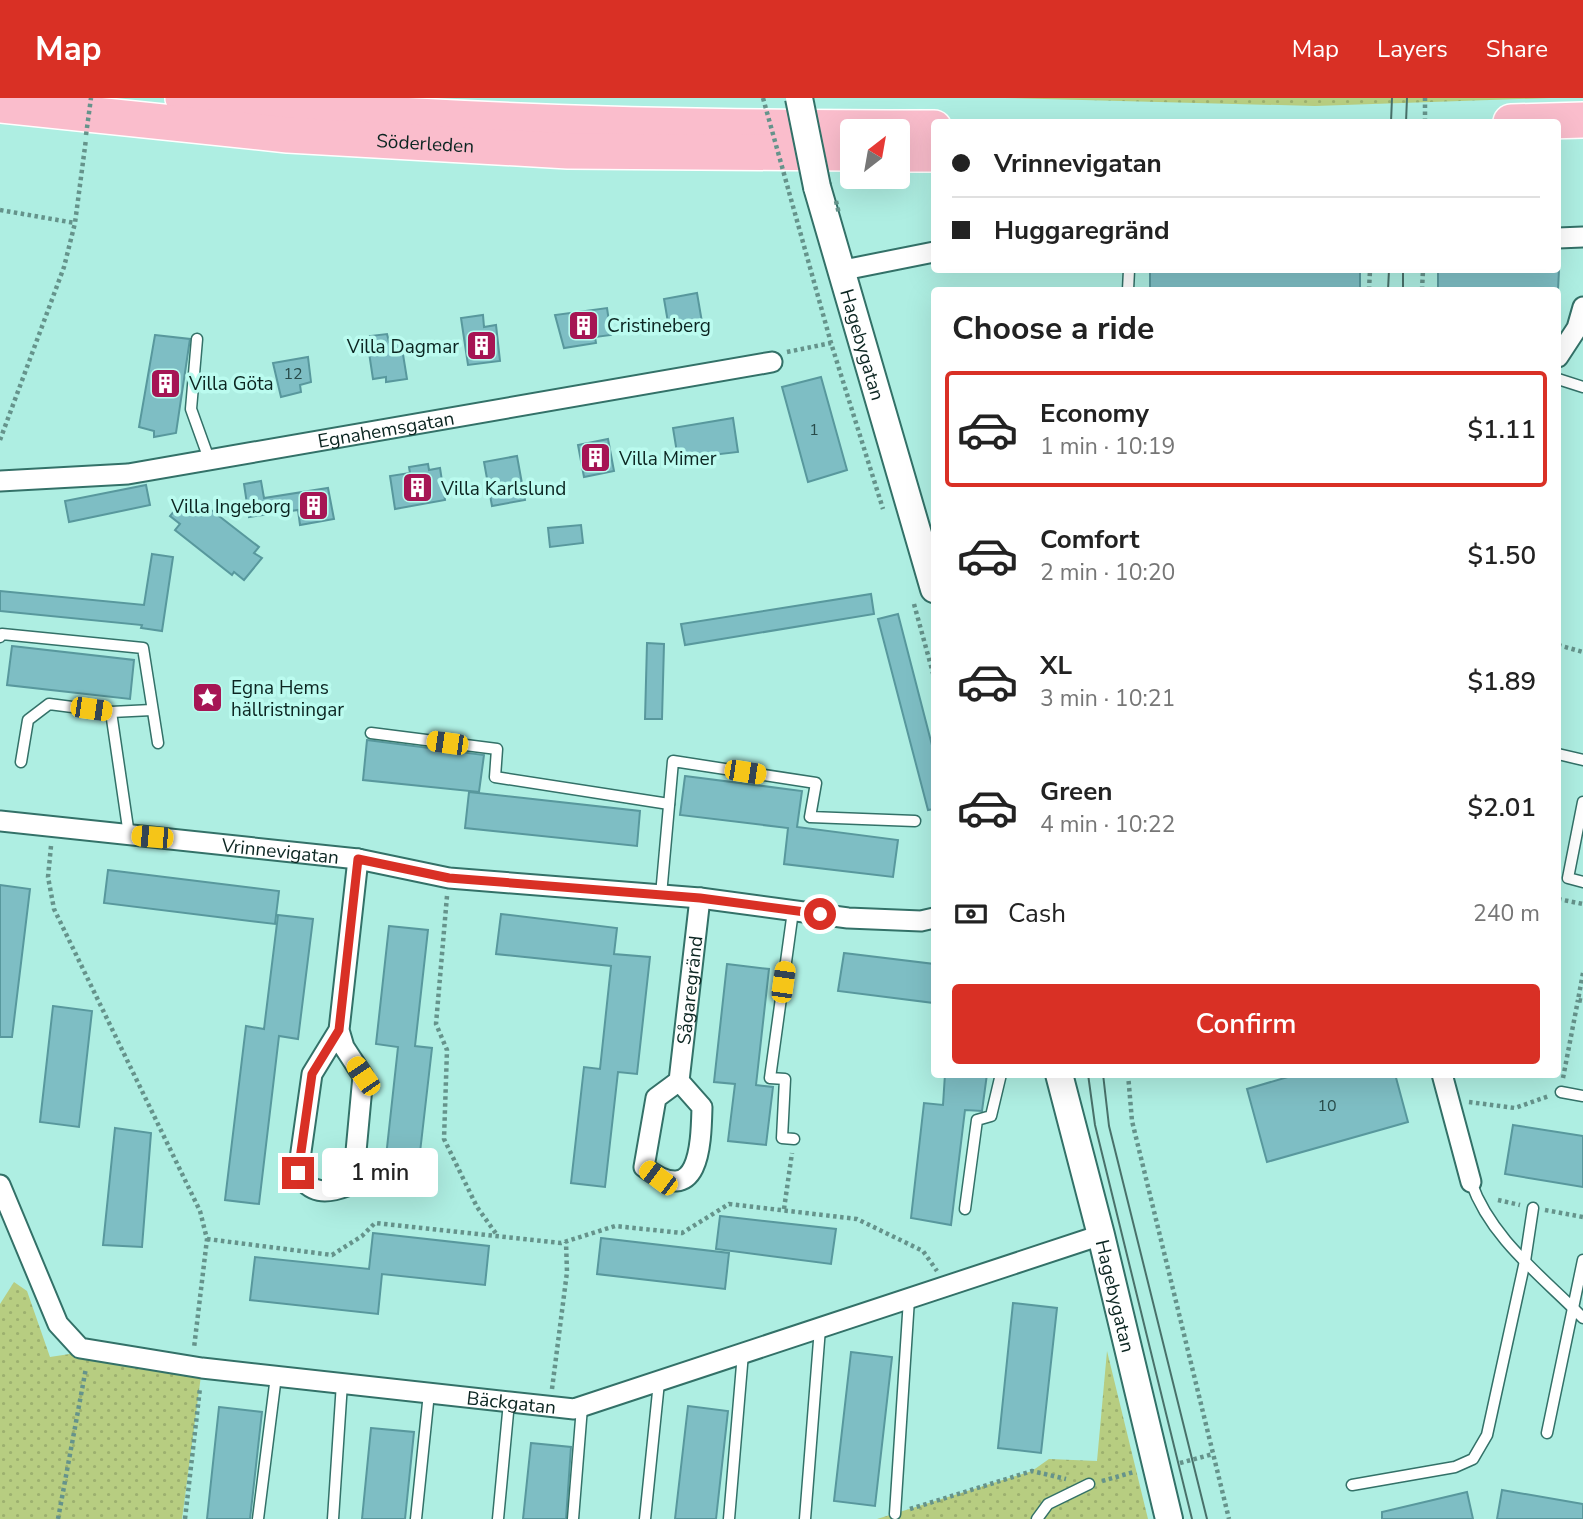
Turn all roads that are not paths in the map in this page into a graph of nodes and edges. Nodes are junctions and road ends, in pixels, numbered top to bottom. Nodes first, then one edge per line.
1 (183, 98) edge
2 (799, 98) edge
3 (0, 105) edge
4 (1583, 120) edge
5 (1561, 121) edge
6 (931, 128) edge
7 (1583, 144) edge
8 (1561, 145) edge
9 (840, 153) edge
10 (910, 154) edge
11 (931, 154) edge
12 (1583, 237) edge
13 (1561, 238) edge
14 (931, 252) edge
15 (839, 271) junction
16 (1583, 307) edge
17 (197, 339) dead end
18 (1561, 352) edge
19 (772, 362) road end
20 (1561, 380) edge
21 (1583, 387) edge
22 (209, 459) junction
23 (0, 481) edge
24 (924, 594) edge
25 (0, 637) edge
26 (152, 710) junction
27 (111, 712) junction
28 (371, 733) dead end
29 (158, 743) dead end
30 (1561, 755) edge
31 (1583, 760) edge
32 (21, 762) dead end
33 (1583, 802) edge
34 (669, 804) junction
35 (0, 821) edge
36 (915, 821) dead end
37 (129, 835) junction
38 (358, 859) junction
39 (1583, 882) edge
40 (661, 895) junction
41 (700, 898) junction
42 (793, 911) junction
43 (931, 919) edge
44 (339, 1030) junction
45 (1000, 1078) edge
46 (1060, 1078) edge
47 (1443, 1078) edge
48 (679, 1081) junction
49 (1561, 1092) road end
50 (1583, 1096) edge
51 (793, 1139) road end
52 (1471, 1182) joint
53 (0, 1185) edge
54 (1533, 1208) road end
55 (965, 1209) dead end
56 (1101, 1235) junction
57 (1583, 1260) edge
58 (1525, 1261) junction
59 (909, 1298) junction
60 (1574, 1309) junction
61 (1583, 1318) edge
62 (820, 1328) junction
63 (743, 1353) junction
64 (275, 1376) junction
65 (659, 1381) junction
66 (342, 1383) junction
67 (429, 1393) junction
68 (509, 1402) junction
69 (582, 1407) junction
70 (1547, 1433) dead end
71 (1089, 1485) road end
72 (1352, 1485) dead end
73 (895, 1514) road end
74 (258, 1519) edge
75 (333, 1519) edge
76 (416, 1519) edge
77 (498, 1519) edge
78 (573, 1519) edge
79 (645, 1519) edge
80 (729, 1519) edge
81 (806, 1519) edge
82 (1037, 1519) edge
83 (1169, 1519) edge

1 - 6 highway, Söderleden
2 - 15 street, Hagebygatan, bridge
3 - 9 highway, Söderleden
4 - 5 highway
7 - 8 highway
10 - 11 highway
12 - 13 street
14 - 15 street
15 - 24 street, Hagebygatan
16 - 18 street
17 - 22 lane
19 - 22 street, Egnahemsgatan
20 - 21 lane
22 - 23 street, Egnahemsgatan
25 - 26 lane
26 - 27 lane
26 - 29 lane
27 - 32 lane
27 - 37 lane
28 - 34 lane
30 - 31 lane
33 - 39 lane
34 - 36 lane
34 - 40 lane
35 - 37 street, Vrinnevigatan
37 - 38 street, Vrinnevigatan
38 - 40 street, Vrinnevigatan
38 - 44 street
40 - 41 street, Vrinnevigatan
41 - 42 street, Vrinnevigatan
41 - 48 street, Sågaregränd
42 - 43 street, Vrinnevigatan
42 - 51 lane
44 - 44 street
45 - 55 lane
46 - 56 street, Hagebygatan
47 - 52 street
48 - 48 street
49 - 50 lane
52 - 58 lane
53 - 64 street, Bäckgatan
54 - 58 lane
56 - 59 street, Bäckgatan
56 - 83 street, Hagebygatan
57 - 60 lane
58 - 60 lane
58 - 72 lane
59 - 62 street, Bäckgatan
59 - 73 lane
60 - 61 lane
60 - 70 lane
62 - 63 street, Bäckgatan
62 - 81 lane
63 - 65 street, Bäckgatan
63 - 80 lane
64 - 66 street, Bäckgatan
64 - 74 lane
65 - 69 street, Bäckgatan
65 - 79 lane
66 - 67 street, Bäckgatan
66 - 75 lane
67 - 68 street, Bäckgatan
67 - 76 lane
68 - 69 street, Bäckgatan
68 - 77 lane
69 - 78 lane
71 - 82 lane

